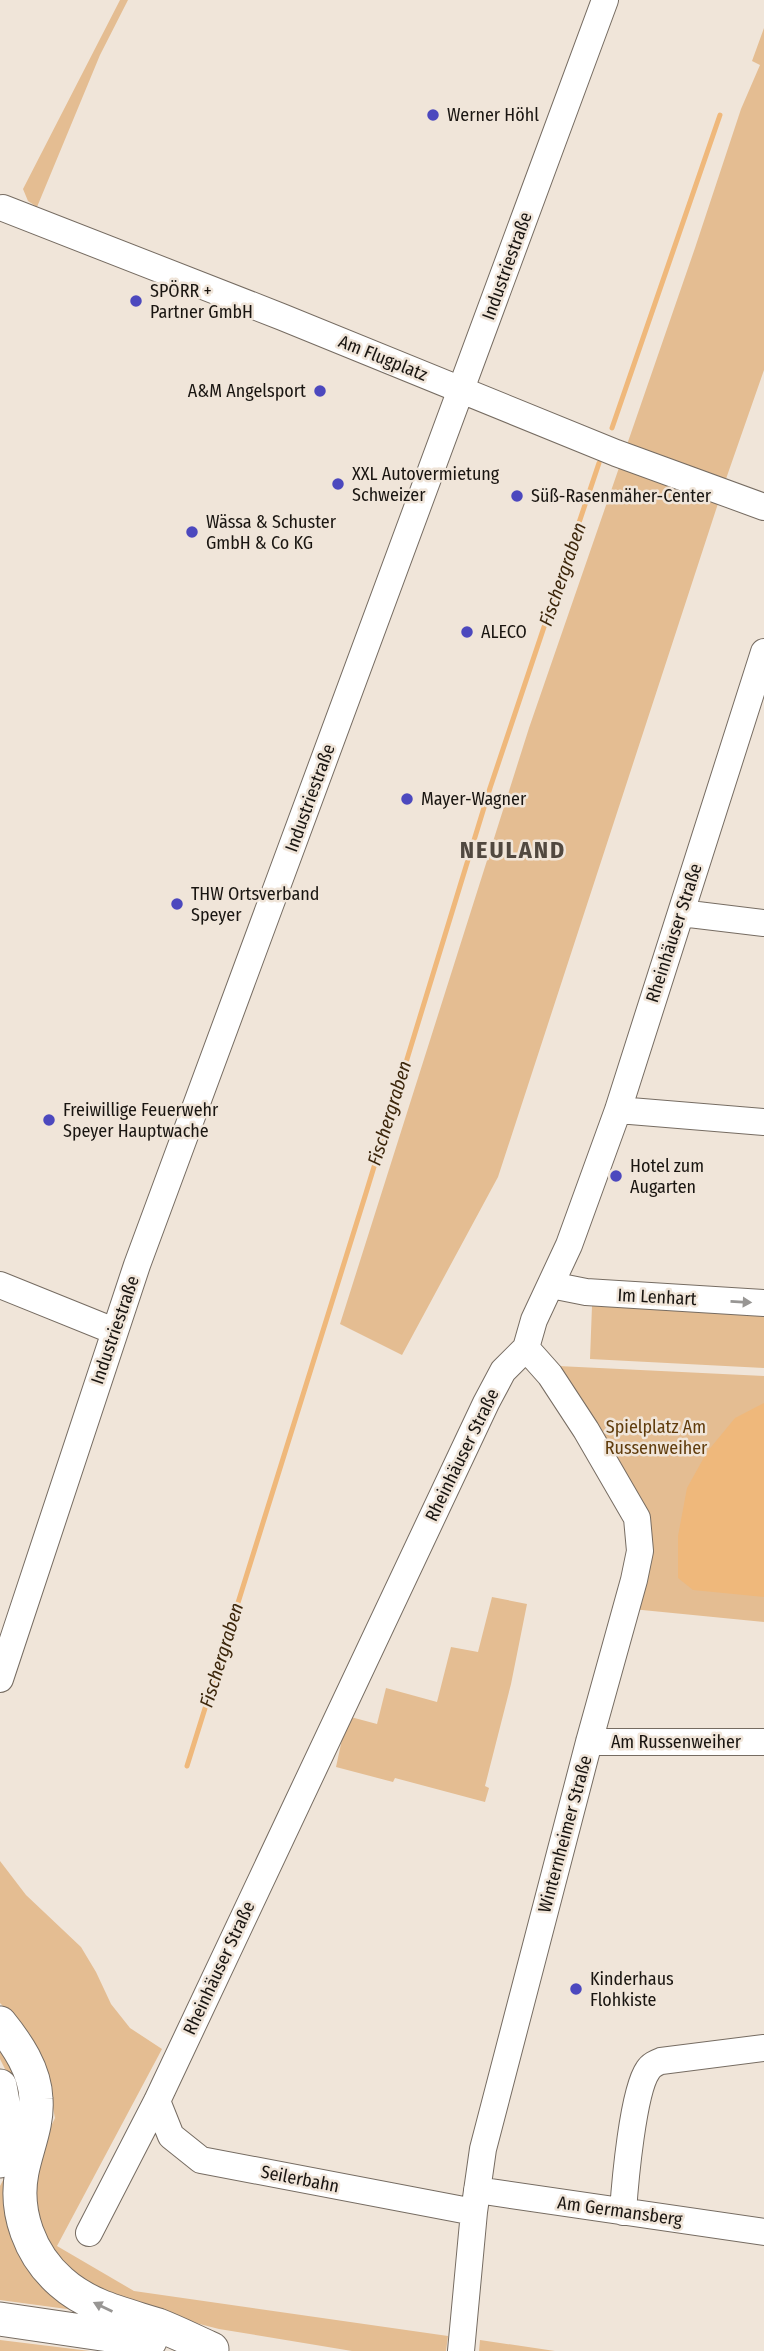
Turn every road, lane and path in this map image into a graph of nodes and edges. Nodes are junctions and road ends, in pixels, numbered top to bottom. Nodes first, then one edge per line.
1 (605, 0) edge
2 (3, 208) dead end
3 (461, 390) junction
4 (764, 507) edge
5 (764, 652) edge
6 (681, 913) junction
7 (764, 923) edge
8 (618, 1110) junction
9 (764, 1122) edge
10 (0, 1285) edge
11 (551, 1285) junction
12 (764, 1303) edge
13 (114, 1331) junction
14 (526, 1348) junction
15 (0, 1679) edge
16 (589, 1742) junction
17 (764, 1742) edge
18 (0, 2023) edge
19 (764, 2048) edge
20 (0, 2086) edge
21 (157, 2101) junction
22 (0, 2161) edge
23 (475, 2201) junction
24 (623, 2211) junction
25 (764, 2232) edge
26 (89, 2233) dead end
27 (0, 2319) edge
28 (218, 2350) edge
29 (461, 2351) edge

1 - 3 street, Industriestraße
2 - 3 street, Am Flugplatz
3 - 4 street, Am Flugplatz
3 - 13 street, Industriestraße
5 - 6 street, Rheinhäuser Straße
6 - 7 street
6 - 8 street, Rheinhäuser Straße
8 - 9 street
8 - 11 street, Rheinhäuser Straße
10 - 13 street
11 -> 12 street, Im Lenhart
11 - 14 street, Rheinhäuser Straße
13 - 15 street, Industriestraße
14 - 16 street, Winternheimer Straße
14 - 21 street, Rheinhäuser Straße
16 - 17 street, Am Russenweiher
16 - 23 street, Winternheimer Straße
28 -> 18 main road
19 - 24 street
20 - 22 main road
21 - 23 street, Seilerbahn
21 - 26 street, Rheinhäuser Straße
23 - 24 street, Am Germansberg
23 - 29 street, Winternheimer Straße
24 - 25 street, Am Germansberg
27 - 28 main road

